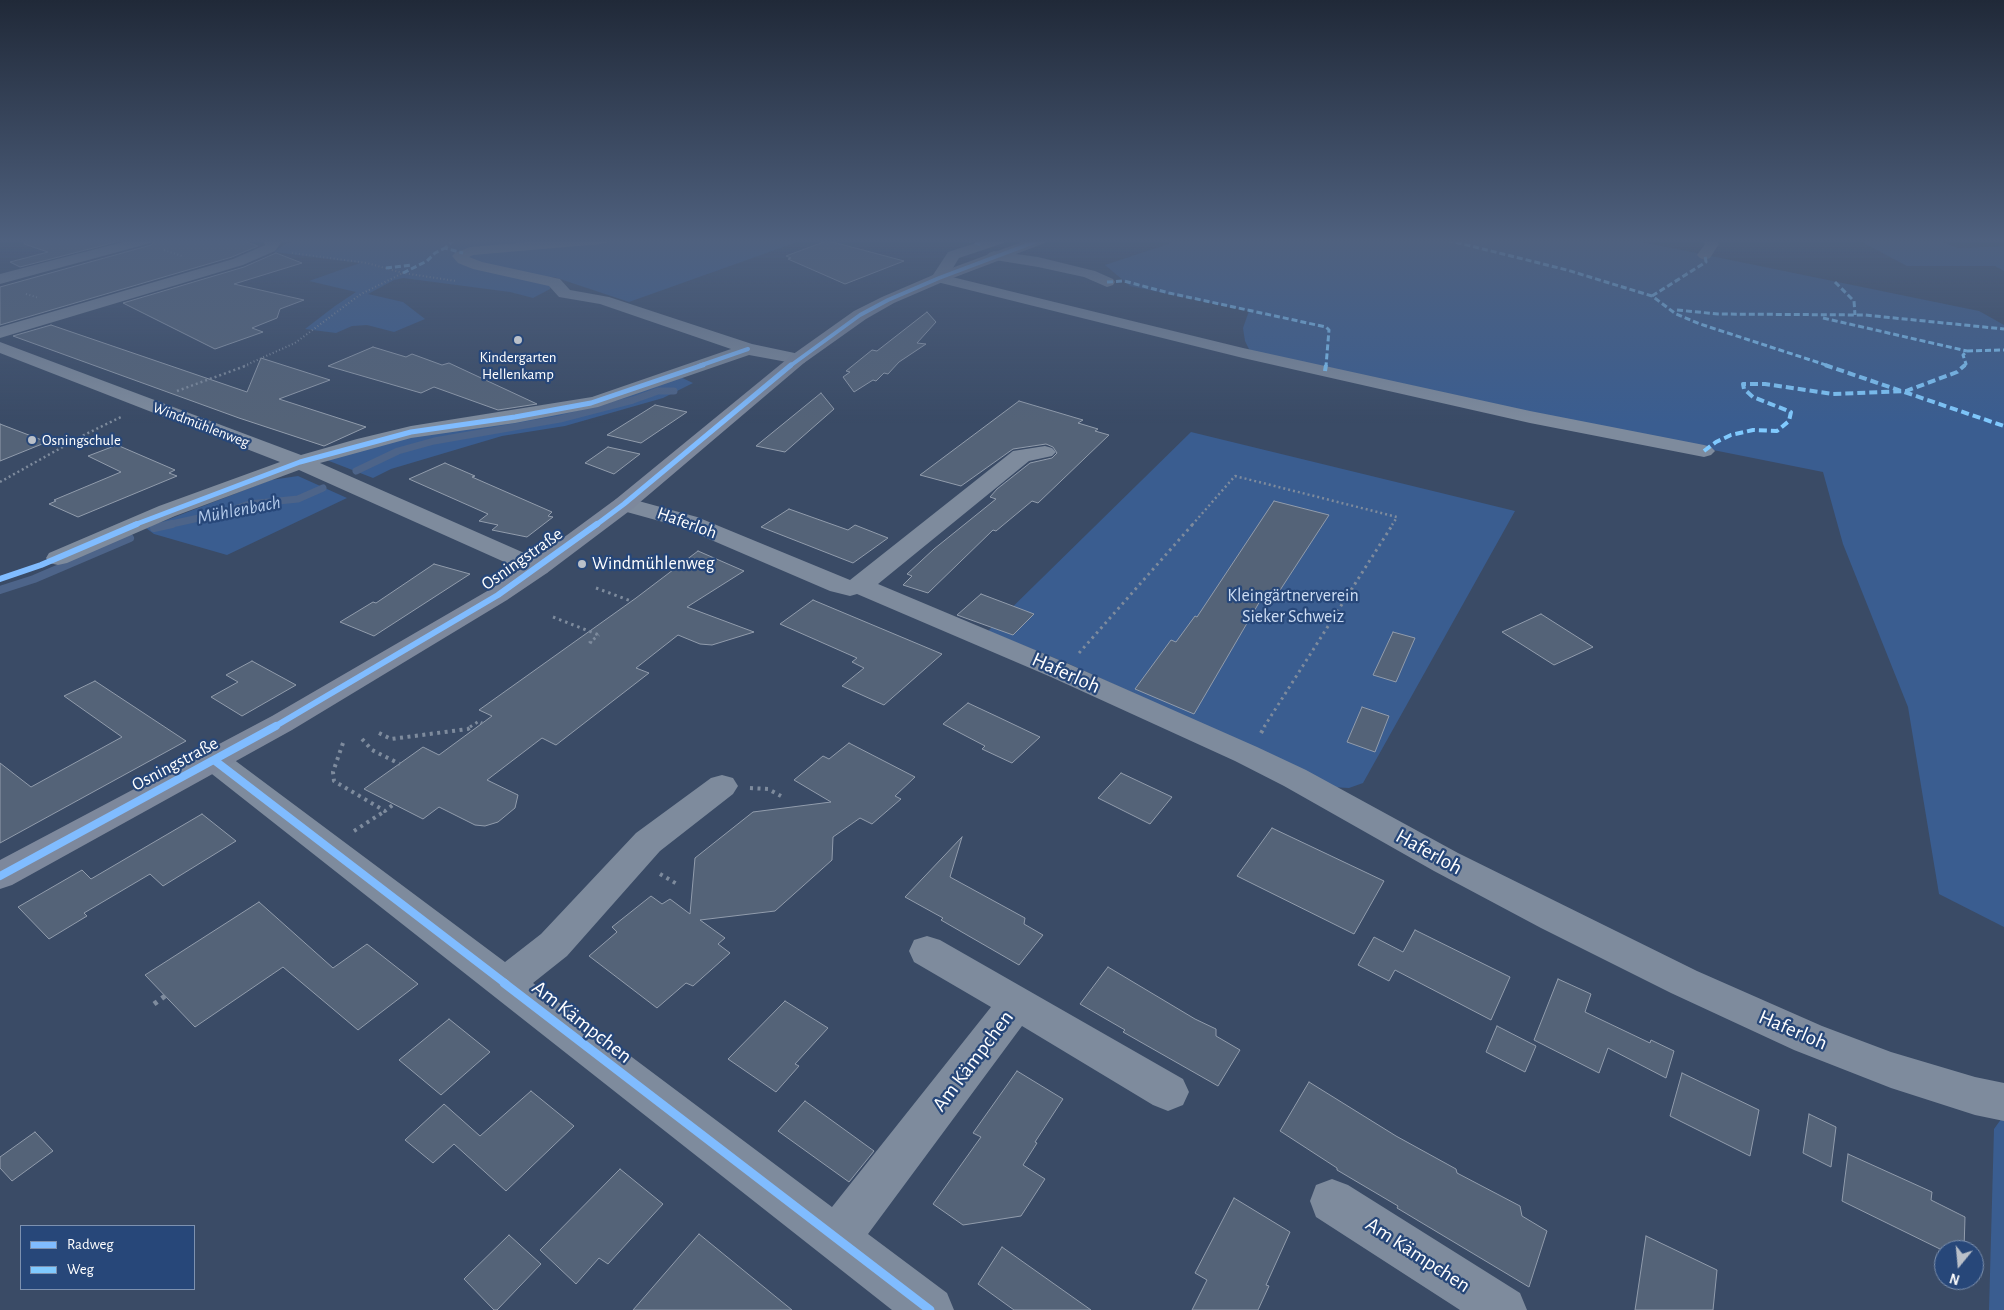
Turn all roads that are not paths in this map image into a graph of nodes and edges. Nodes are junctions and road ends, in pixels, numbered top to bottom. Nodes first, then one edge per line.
1 (110, 301) edge
2 (606, 301) edge
3 (886, 301) edge
4 (1033, 301) edge
5 (0, 334) edge
6 (0, 347) edge
7 (748, 350) junction
8 (798, 359) junction
9 (1704, 451) dead end
10 (1046, 452) dead end
11 (300, 462) junction
12 (624, 504) junction
13 (58, 558) dead end
14 (538, 568) junction
15 (860, 586) junction
16 (214, 760) junction
17 (722, 786) dead end
18 (0, 876) edge
19 (927, 951) dead end
20 (506, 983) junction
21 (1017, 1003) junction
22 (1168, 1092) dead end
23 (2004, 1102) edge
24 (1332, 1201) dead end
25 (837, 1238) junction
26 (930, 1310) edge
27 (1503, 1310) edge

1 - 5 street
2 - 7 street
3 - 8 main road, Osningstraße
4 - 9 street
6 - 11 street, Windmühlenweg
7 - 8 street
7 - 11 street
8 - 12 main road, Osningstraße
10 - 15 street
11 - 13 street
11 - 14 street, Windmühlenweg
12 - 14 main road, Osningstraße
12 - 15 street, Haferloh
14 - 16 main road, Osningstraße
15 - 23 street, Haferloh
16 - 18 main road, Osningstraße
16 - 20 street, Am Kämpchen
17 - 20 street
19 - 21 street, Am Kämpchen
20 - 25 street, Am Kämpchen
21 - 22 street, Am Kämpchen
21 - 25 street, Am Kämpchen
24 - 27 street, Am Kämpchen
25 - 26 street, Am Kämpchen

